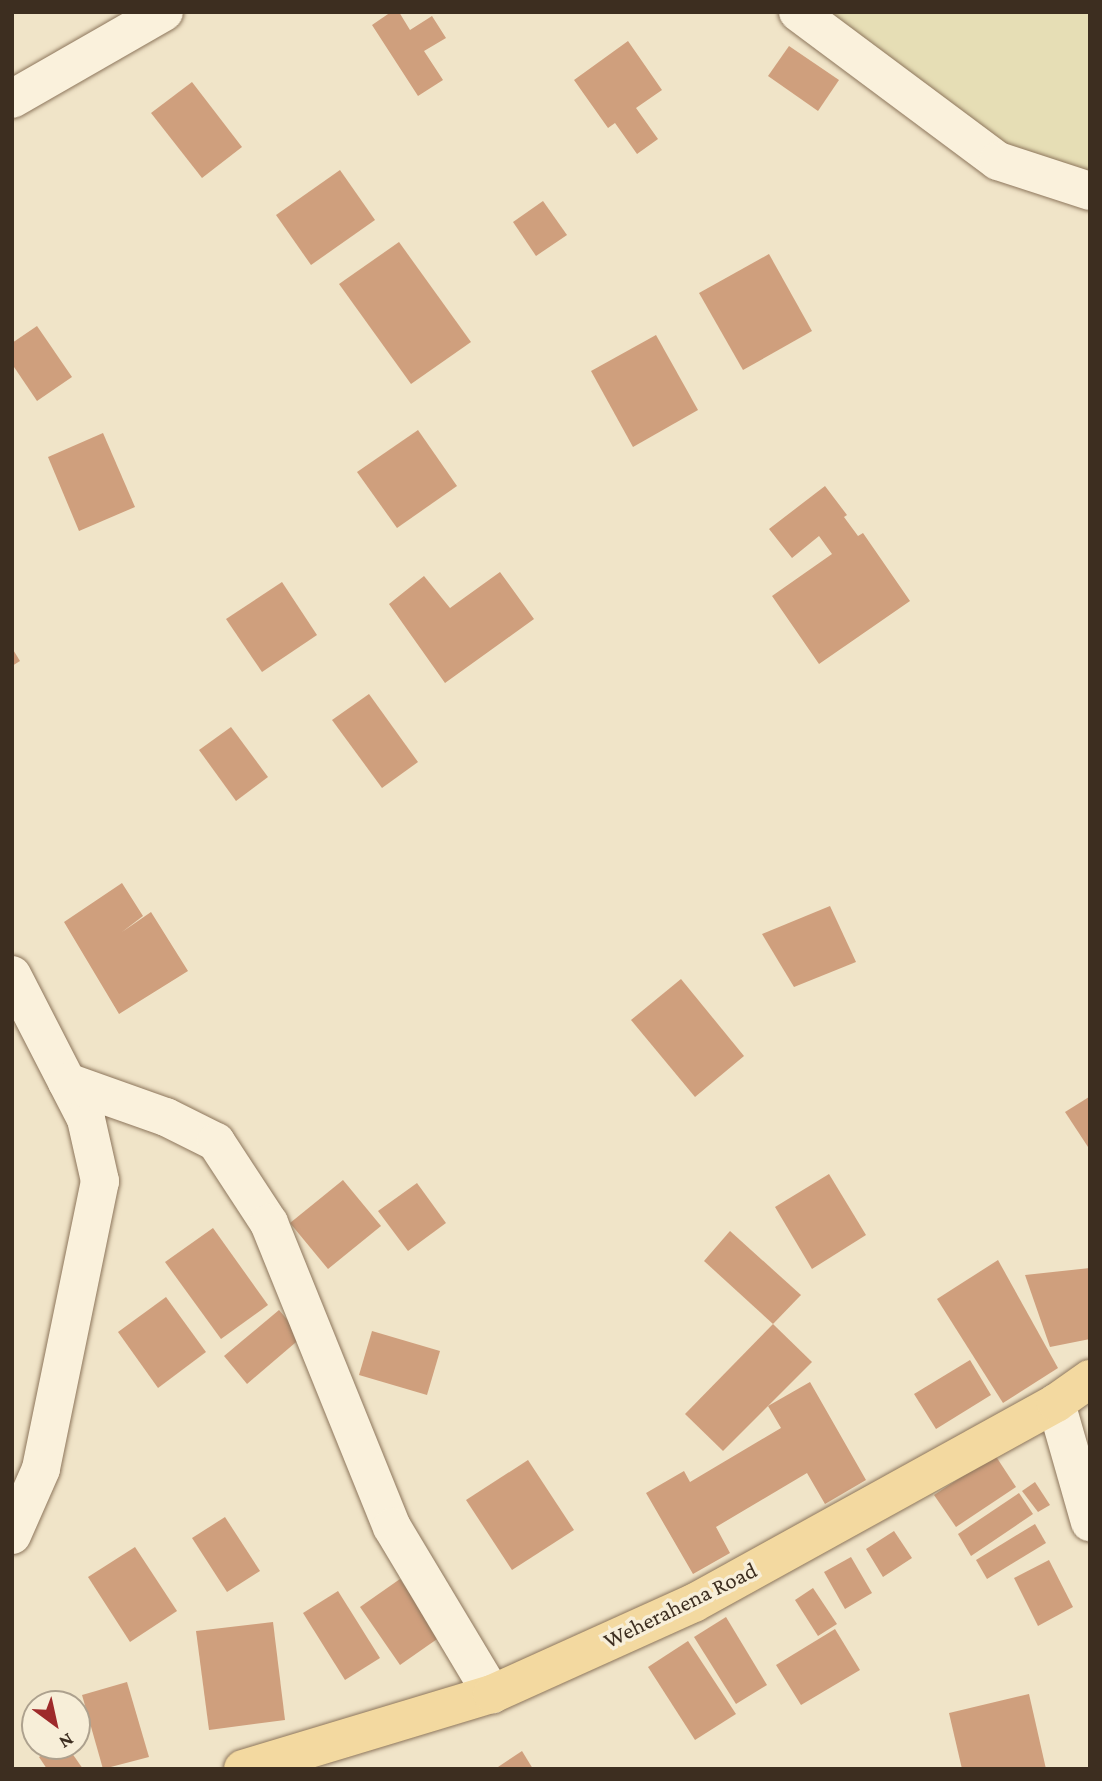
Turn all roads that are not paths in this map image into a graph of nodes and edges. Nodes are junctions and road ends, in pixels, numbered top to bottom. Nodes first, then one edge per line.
1 (164, 12) edge
2 (798, 12) edge
3 (12, 99) edge
4 (1090, 191) edge
5 (12, 975) edge
6 (67, 1082) junction
7 (1090, 1379) edge
8 (1056, 1403) junction
9 (1090, 1522) edge
10 (12, 1535) edge
11 (492, 1694) junction
12 (243, 1769) edge

1 - 3 street
2 - 4 street
5 - 6 street
6 - 10 street
6 - 11 street
7 - 8 main road, Weherahena Road
8 - 9 street
8 - 11 main road, Weherahena Road
11 - 12 main road, Weherahena Road

